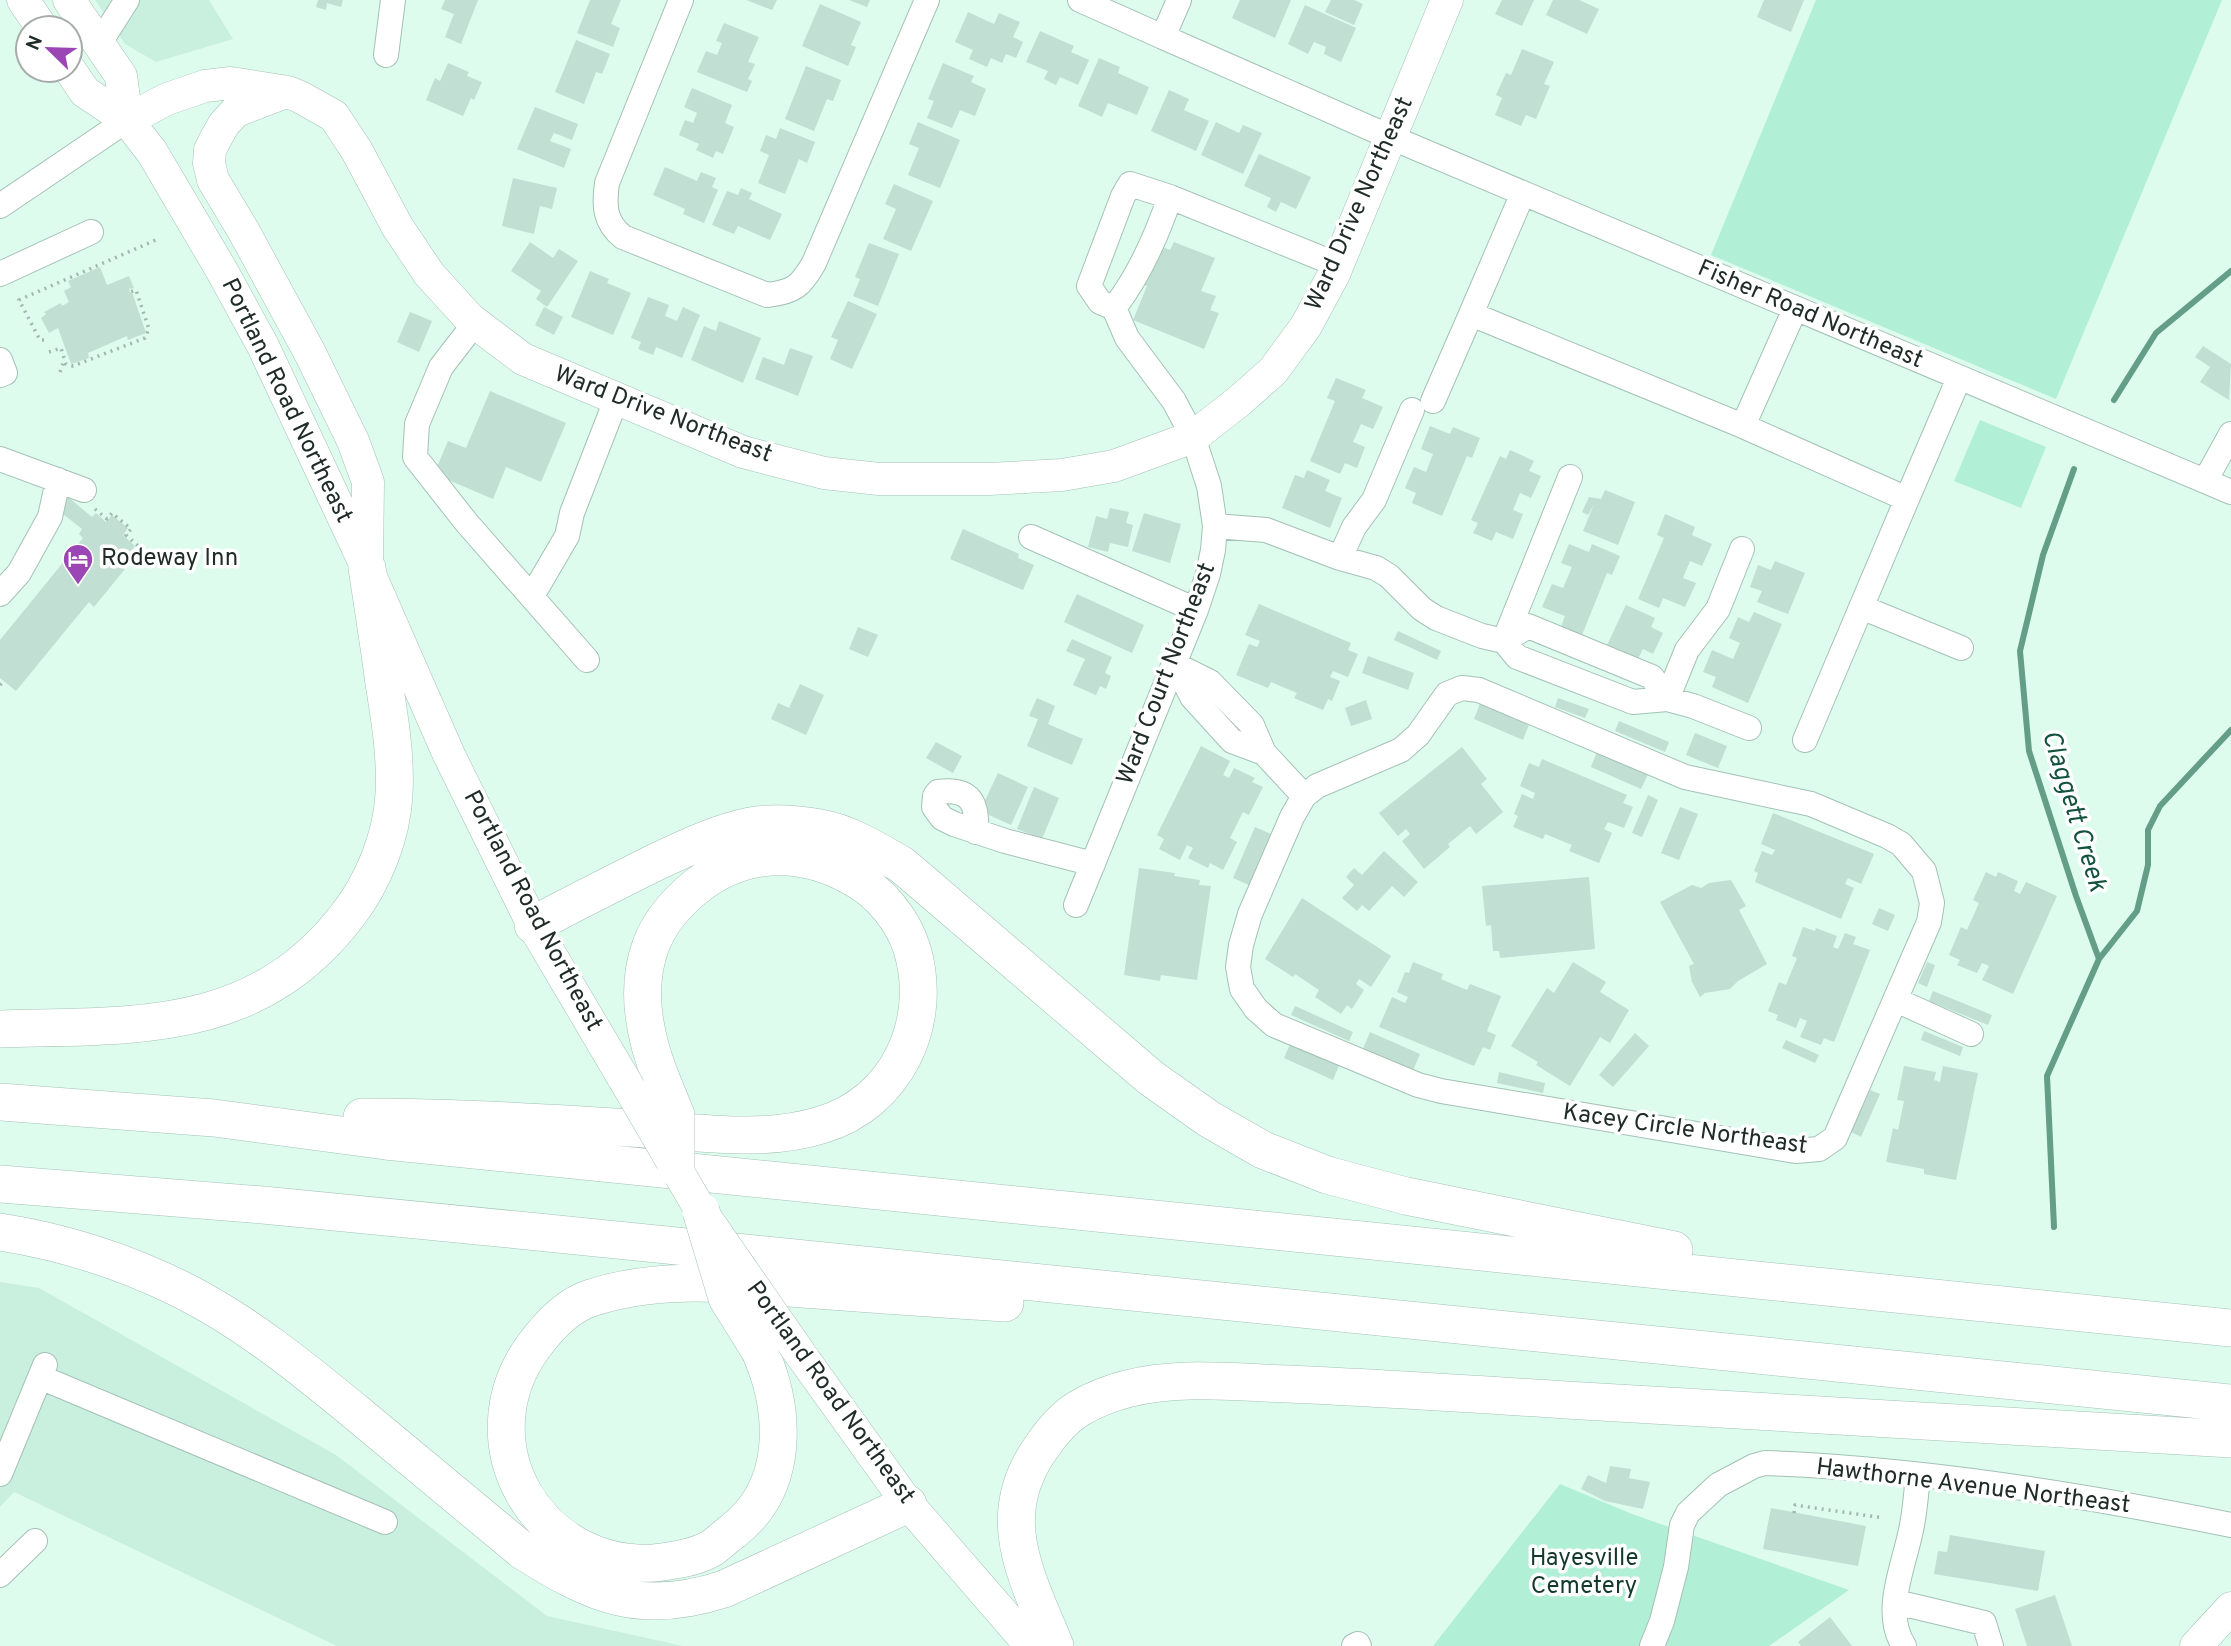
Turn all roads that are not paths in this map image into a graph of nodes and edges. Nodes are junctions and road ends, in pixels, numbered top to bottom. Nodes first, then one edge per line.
1 (69, 0) edge
2 (127, 0) edge
3 (393, 0) edge
4 (681, 0) edge
5 (927, 0) edge
6 (1080, 0) edge
7 (1179, 0) edge
8 (1447, 0) edge
9 (1163, 37) junction
10 (99, 44) junction
11 (386, 55) dead end
12 (80, 84) edge
13 (288, 92) junction
14 (127, 120) junction
15 (1390, 137) junction
16 (1522, 193) junction
17 (1170, 197) junction
18 (0, 206) edge
19 (90, 232) dead end
20 (1338, 265) junction
21 (0, 274) edge
22 (1114, 308) junction
23 (1794, 309) junction
24 (1471, 314) junction
25 (475, 323) junction
26 (0, 360) edge
27 (0, 375) edge
28 (1959, 378) junction
29 (616, 400) junction
30 (1743, 426) junction
31 (2231, 434) edge
32 (1194, 437) junction
33 (0, 459) edge
34 (1570, 477) dead end
35 (58, 480) junction
36 (2205, 481) junction
37 (2231, 492) edge
38 (87, 498) road end
39 (1907, 499) junction
40 (1215, 526) junction
41 (1031, 537) dead end
42 (1742, 549) dead end
43 (1340, 558) junction
44 (367, 568) junction
45 (0, 594) edge
46 (532, 596) junction
47 (1861, 607) junction
48 (1196, 610) junction
49 (1504, 641) junction
50 (1961, 648) dead end
51 (587, 660) dead end
52 (1175, 665) junction
53 (1667, 699) junction
54 (1749, 728) dead end
55 (1805, 740) dead end
56 (1304, 796) junction
57 (976, 832) dead end
58 (1093, 864) junction
59 (1076, 905) dead end
60 (533, 925) junction
61 (1896, 1000) junction
62 (0, 1029) edge
63 (1971, 1034) dead end
64 (0, 1102) edge
65 (214, 1118) junction
66 (676, 1168) junction
67 (0, 1184) edge
68 (701, 1211) junction
69 (0, 1232) edge
70 (1888, 1292) junction
71 (2231, 1328) edge
72 (1777, 1358) junction
73 (2231, 1404) edge
74 (2231, 1439) edge
75 (0, 1474) edge
76 (1918, 1476) junction
77 (908, 1504) junction
78 (386, 1522) dead end
79 (2231, 1525) edge
80 (35, 1541) dead end
81 (0, 1575) edge
82 (1896, 1602) junction
83 (2231, 1608) edge
84 (1031, 1646) edge
85 (1055, 1646) edge
86 (1652, 1646) edge
87 (1904, 1646) edge
88 (1991, 1646) edge
89 (2196, 1646) edge

1 - 10 main road
2 - 10 street
3 - 11 street
4 - 5 street
6 - 9 street, Fisher Road Northeast
7 - 9 street
8 - 15 main road, Ward Drive Northeast
9 - 15 street, Fisher Road Northeast
10 - 14 main road
12 - 14 main road, Portland Road Northeast
13 - 14 main road, Ward Drive Northeast
13 - 25 main road, Ward Drive Northeast
13 - 44 main road
14 - 18 street
14 - 44 main road, Portland Road Northeast
15 - 16 street, Fisher Road Northeast
15 - 20 main road, Ward Drive Northeast
16 - 23 street, Fisher Road Northeast
16 - 24 street
17 - 20 street
17 - 22 street
17 - 22 street
19 - 21 street
20 - 32 main road, Ward Drive Northeast
22 - 32 street, Ward Court Northeast
23 - 28 street, Fisher Road Northeast
23 - 30 street
24 - 30 street
24 - 43 street
25 - 29 main road, Ward Drive Northeast
25 - 46 street
26 - 27 street
28 - 36 street, Fisher Road Northeast
28 - 39 street
29 - 32 main road, Ward Drive Northeast
29 - 46 street
30 - 39 street
31 - 36 street
32 - 40 street, Ward Court Northeast
33 - 35 street
34 - 49 street
35 - 38 street
35 - 45 street
36 - 37 street, Fisher Road Northeast
39 - 47 street
40 - 43 street
40 - 48 street, Ward Court Northeast
41 - 48 street
42 - 53 street
43 - 49 street
44 - 60 main road, Portland Road Northeast
44 - 62 highway
46 - 51 street
47 - 50 street
47 - 55 street
48 - 52 street, Ward Court Northeast
49 - 53 street
52 - 56 street
52 - 58 street, Ward Court Northeast
53 - 54 street
56 - 61 street, Kacey Circle Northeast
56 - 61 street, Kacey Circle Northeast
57 - 58 street
58 - 59 street, Ward Court Northeast
60 - 66 main road, Portland Road Northeast, bridge
60 - 70 highway
61 - 63 street
64 - 65 highway
65 - 66 highway, bridge
65 - 70 highway
66 - 68 main road, Portland Road Northeast, bridge
67 - 72 highway
68 - 72 highway, bridge
68 - 77 main road, Portland Road Northeast, bridge
69 - 77 highway
70 - 71 highway
72 - 73 highway
74 - 85 highway
75 - 78 street
76 - 79 street, Hawthorne Avenue Northeast
76 - 82 street
76 - 86 street, Hawthorne Avenue Northeast
77 - 84 main road, Portland Road Northeast
80 - 81 street
82 - 87 street
82 - 88 street
83 - 89 main road

